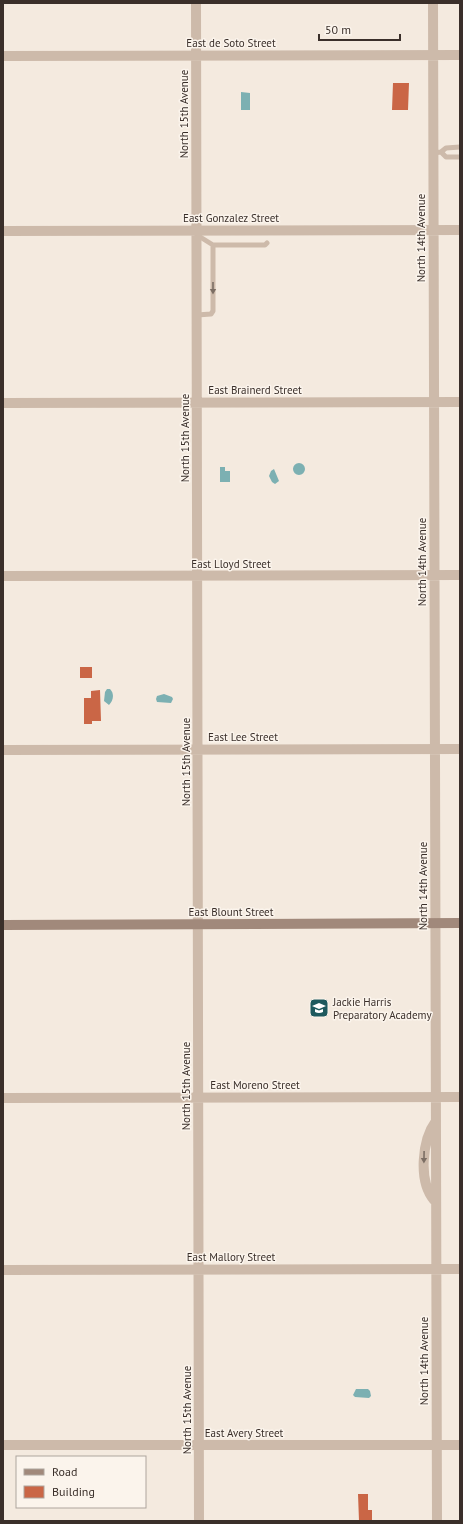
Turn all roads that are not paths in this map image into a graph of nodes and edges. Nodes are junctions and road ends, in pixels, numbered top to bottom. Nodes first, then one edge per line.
1 (196, 3) edge
2 (433, 3) edge
3 (196, 55) junction
4 (433, 55) junction
5 (460, 55) edge
6 (3, 56) edge
7 (460, 147) edge
8 (437, 152) junction
9 (460, 157) edge
10 (433, 230) junction
11 (460, 230) edge
12 (3, 231) edge
13 (196, 232) junction
14 (267, 242) dead end
15 (213, 246) junction
16 (197, 315) junction
17 (197, 402) junction
18 (434, 402) junction
19 (460, 402) edge
20 (3, 403) edge
21 (434, 575) junction
22 (460, 575) edge
23 (3, 576) edge
24 (197, 576) junction
25 (198, 749) junction
26 (435, 749) junction
27 (460, 749) edge
28 (3, 750) edge
29 (435, 923) junction
30 (460, 923) edge
31 (198, 924) junction
32 (3, 925) edge
33 (198, 1097) junction
34 (436, 1097) junction
35 (460, 1097) edge
36 (3, 1098) edge
37 (199, 1269) junction
38 (436, 1269) junction
39 (460, 1269) edge
40 (3, 1270) edge
41 (3, 1445) edge
42 (199, 1445) junction
43 (436, 1445) junction
44 (460, 1445) edge
45 (200, 1521) edge
46 (436, 1521) edge

1 - 3 street, North 15th Avenue
2 - 4 street, North 14th Avenue
3 - 4 street, East de Soto Street
3 - 6 street, East de Soto Street
3 - 13 street, North 15th Avenue
4 - 5 street, East de Soto Street
4 - 8 street, North 14th Avenue
7 - 8 lane
8 - 9 lane
8 - 10 street, North 14th Avenue
10 - 11 street, East Gonzalez Street
10 - 13 street, East Gonzalez Street
10 - 18 street, North 14th Avenue
12 - 13 street, East Gonzalez Street
13 - 15 lane
13 - 16 street, North 15th Avenue
14 - 15 lane
15 -> 16 lane
16 - 17 street, North 15th Avenue
17 - 18 street, East Brainerd Street
17 - 20 street, East Brainerd Street
17 - 24 street, North 15th Avenue
18 - 19 street, East Brainerd Street
18 - 21 street, North 14th Avenue
21 - 22 street, East Lloyd Street
21 - 24 street, East Lloyd Street
21 - 26 street, North 14th Avenue
23 - 24 street, East Lloyd Street
24 - 25 street, North 15th Avenue
25 - 26 street, East Lee Street
25 - 28 street, East Lee Street
25 - 31 street, North 15th Avenue
26 - 27 street, East Lee Street
26 - 29 street, North 14th Avenue
29 - 30 street, East Blount Street
29 - 31 street, East Blount Street
29 - 34 street, North 14th Avenue
31 - 32 street, East Blount Street
31 - 33 street, North 15th Avenue
33 - 34 street, East Moreno Street
33 - 36 street, East Moreno Street
33 - 37 street, North 15th Avenue
34 - 35 street, East Moreno Street
34 - 38 street, North 14th Avenue
37 - 38 street, East Mallory Street
37 - 40 street, East Mallory Street
37 - 42 street, North 15th Avenue
38 - 39 street, East Mallory Street
38 - 43 street, North 14th Avenue
41 - 42 street, East Avery Street
42 - 43 street, East Avery Street
42 - 45 street, North 15th Avenue
43 - 44 street, East Avery Street
43 - 46 street, North 14th Avenue

